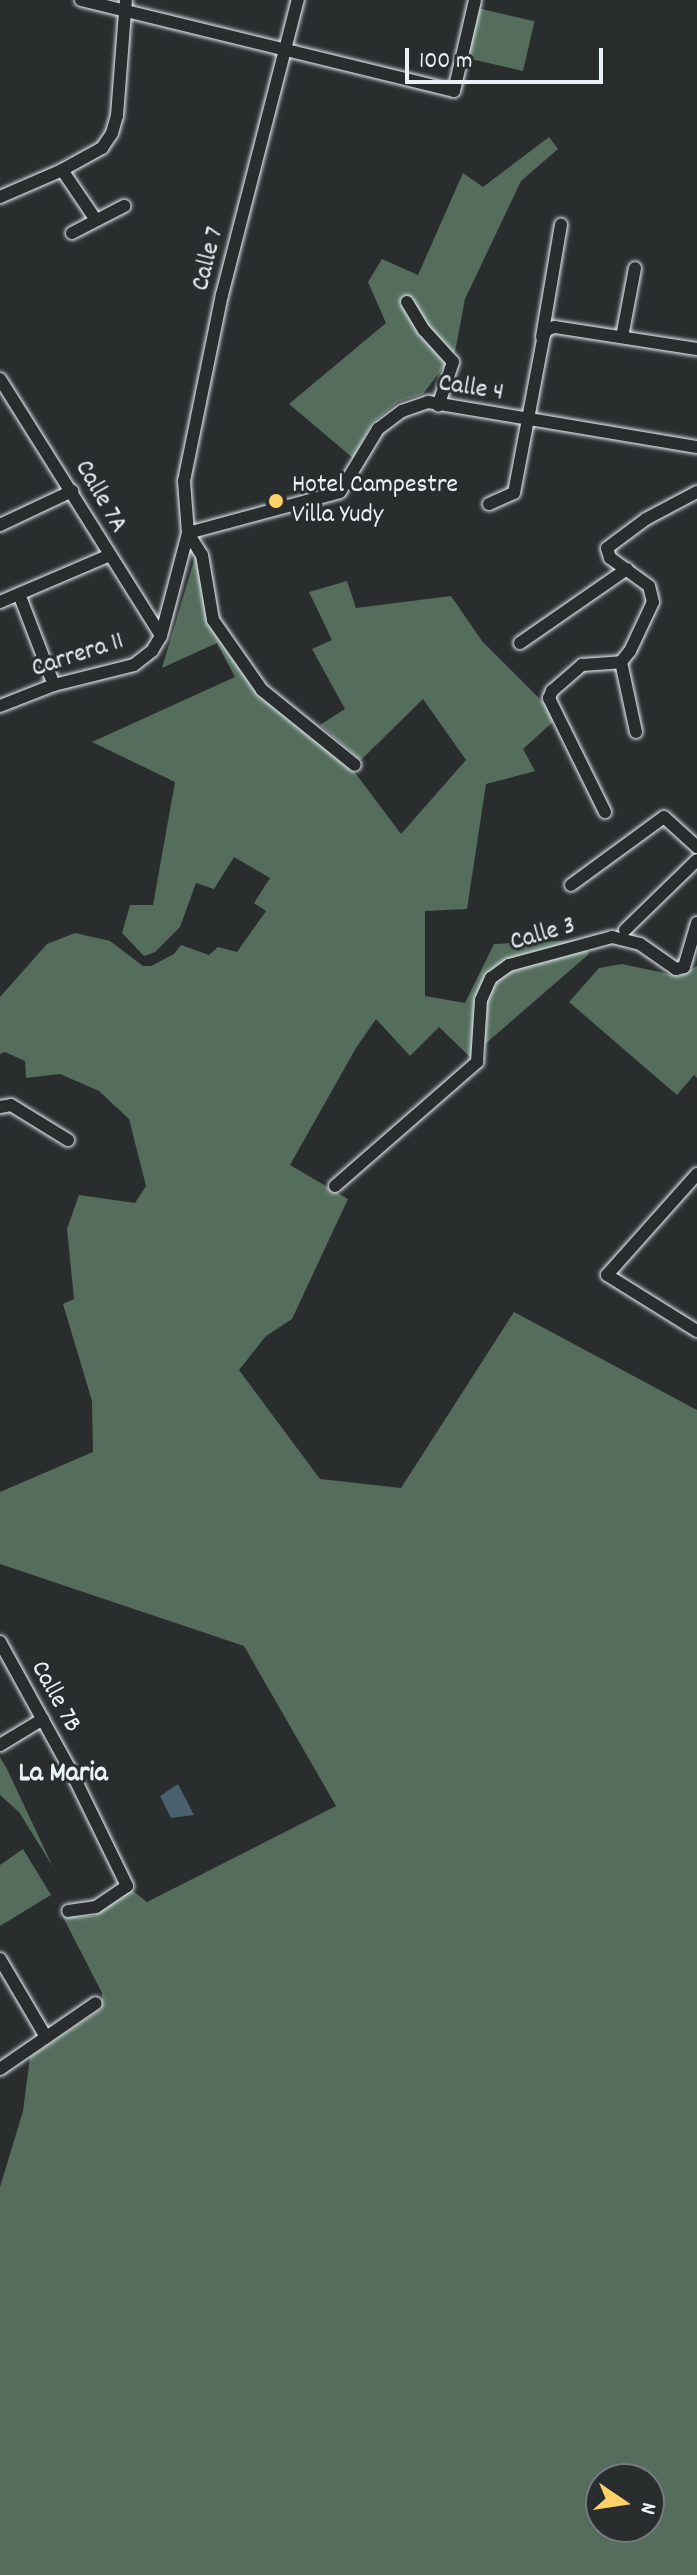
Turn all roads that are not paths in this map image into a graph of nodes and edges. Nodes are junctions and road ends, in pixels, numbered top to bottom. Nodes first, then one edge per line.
1 (81, 0) edge
2 (298, 0) edge
3 (475, 0) edge
4 (125, 5) edge
5 (286, 50) junction
6 (62, 170) junction
7 (0, 197) edge
8 (124, 206) dead end
9 (96, 220) junction
10 (561, 225) dead end
11 (72, 233) dead end
12 (635, 268) dead end
13 (407, 302) dead end
14 (622, 337) junction
15 (697, 349) edge
16 (0, 379) edge
17 (438, 406) junction
18 (528, 419) junction
19 (697, 447) edge
20 (72, 491) junction
21 (697, 492) edge
22 (489, 504) dead end
23 (0, 525) edge
24 (188, 533) junction
25 (108, 556) junction
26 (627, 569) junction
27 (19, 594) junction
28 (0, 602) edge
29 (161, 636) junction
30 (520, 643) dead end
31 (621, 662) junction
32 (54, 685) junction
33 (0, 706) edge
34 (636, 732) dead end
35 (355, 765) dead end
36 (605, 812) dead end
37 (697, 847) edge
38 (697, 860) edge
39 (571, 885) dead end
40 (697, 923) edge
41 (625, 930) dead end
42 (0, 1107) edge
43 (68, 1140) dead end
44 (697, 1174) edge
45 (335, 1186) dead end
46 (697, 1331) edge
47 (0, 1642) edge
48 (13, 1665) junction
49 (0, 1673) edge
50 (43, 1719) junction
51 (0, 1745) edge
52 (68, 1911) dead end
53 (0, 1959) edge
54 (96, 2003) dead end
55 (46, 2037) junction
56 (0, 2069) edge

1 - 4 street
2 - 5 street, Calle 7
3 - 5 street
4 - 5 street
4 - 6 street
5 - 24 street, Calle 7
6 - 7 street
6 - 9 street
8 - 9 street
9 - 11 street
10 - 18 street
12 - 14 street
13 - 17 street
14 - 15 street
14 - 18 street
16 - 20 street, Calle 7A
17 - 18 street, Calle 4
17 - 24 street, Calle 4
18 - 19 street, Calle 4
18 - 22 street
20 - 23 street
20 - 25 street, Calle 7A
21 - 26 street
24 - 29 street
24 - 35 street
25 - 27 street
25 - 29 street, Calle 7A
26 - 30 street
26 - 31 street
27 - 28 street
27 - 32 street
29 - 32 street, Carrera 11
31 - 34 street
31 - 36 street
32 - 33 street, Carrera 11
37 - 39 street
38 - 41 street
40 - 45 street, Calle 3
42 - 43 street
44 - 46 street
47 - 48 street, Calle 7B
48 - 49 street
48 - 50 street, Calle 7B
50 - 51 street
50 - 52 street, Calle 7B
53 - 55 street
54 - 55 street
55 - 56 street

